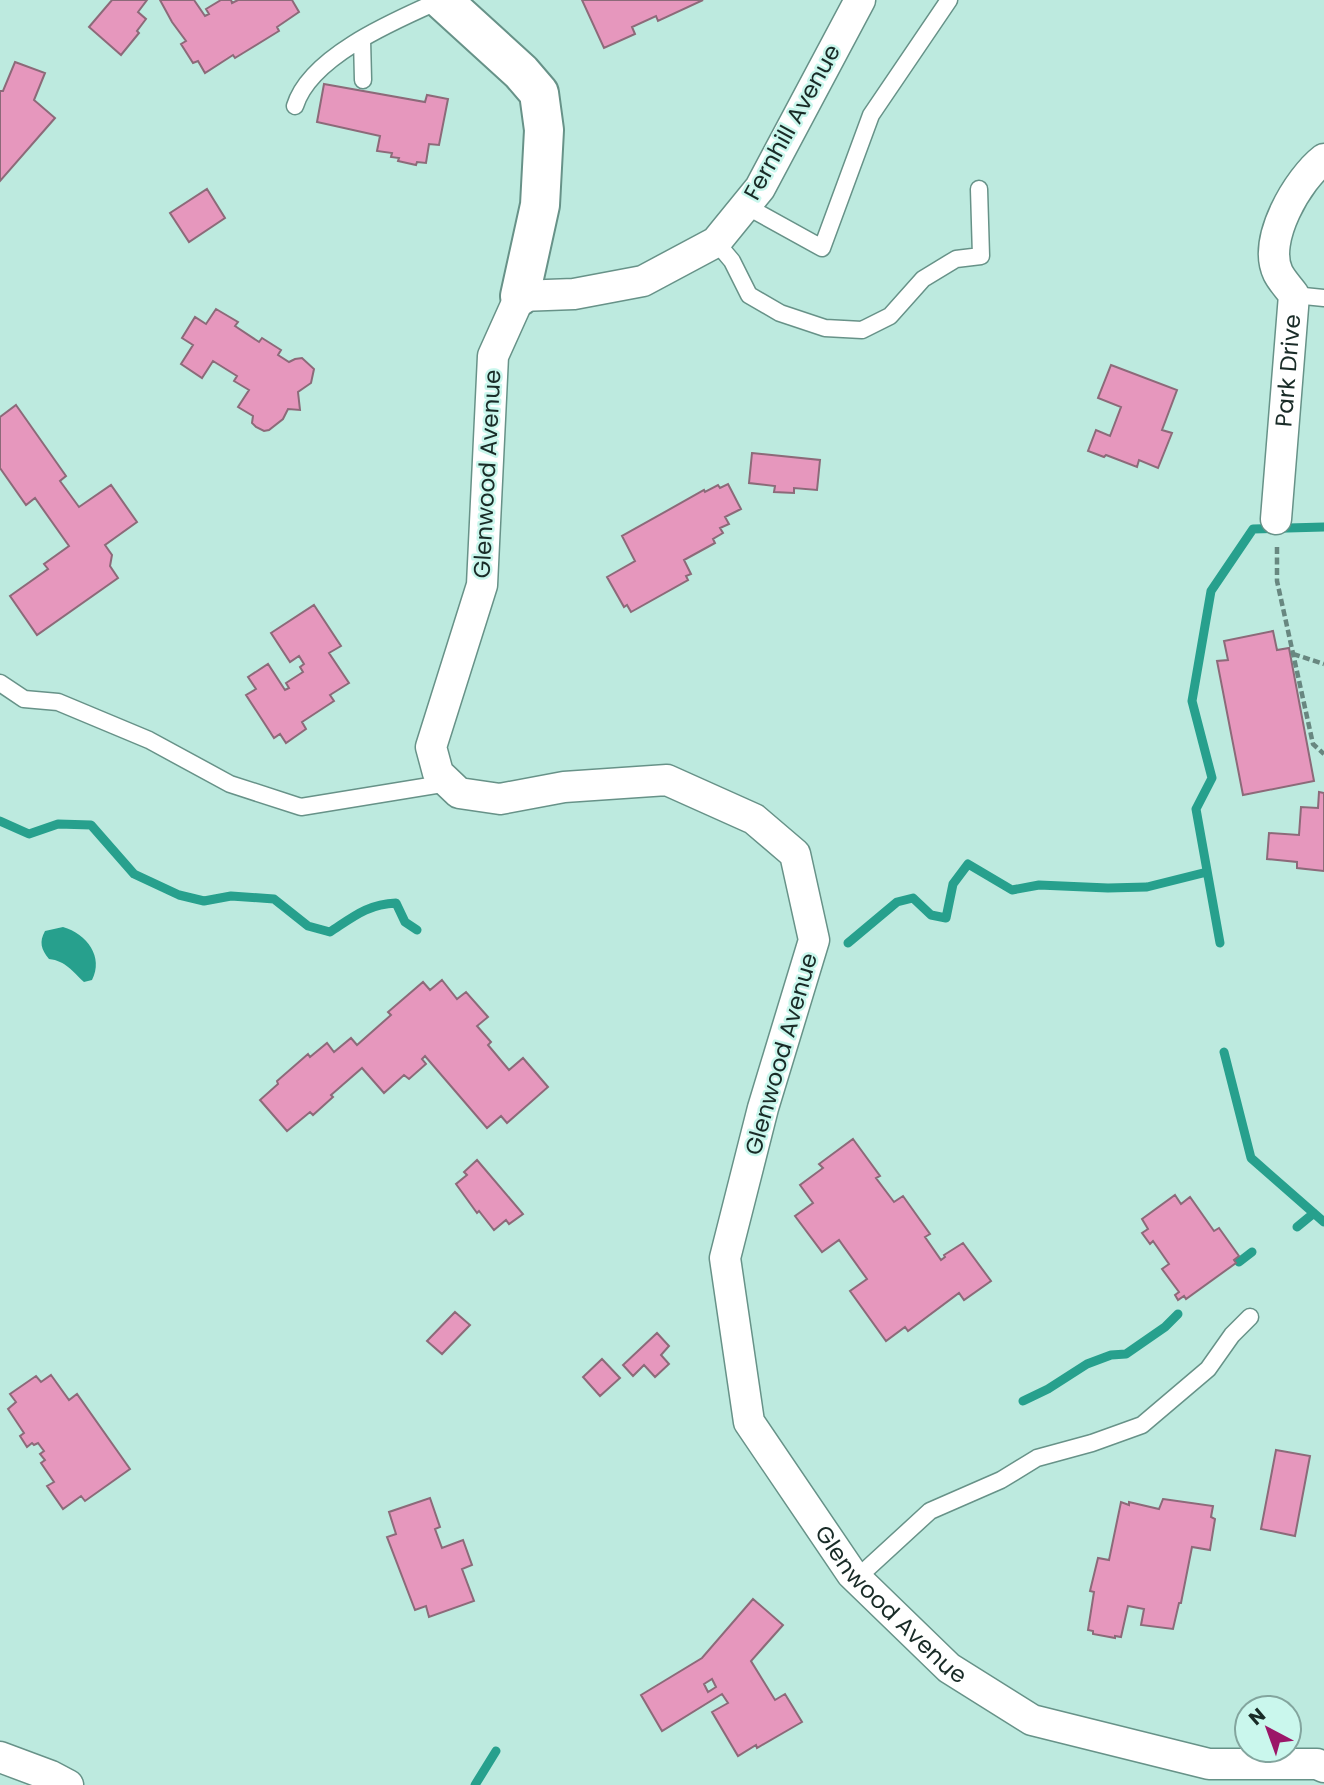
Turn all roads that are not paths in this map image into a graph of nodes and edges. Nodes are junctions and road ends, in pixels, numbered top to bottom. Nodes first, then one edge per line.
1 (441, 0) edge
2 (860, 0) edge
3 (949, 0) edge
4 (362, 39) junction
5 (363, 80) dead end
6 (295, 106) dead end
7 (1324, 159) edge
8 (979, 189) dead end
9 (746, 206) junction
10 (716, 242) junction
11 (1294, 295) junction
12 (520, 296) junction
13 (1324, 298) edge
14 (1276, 519) dead end
15 (0, 683) edge
16 (448, 783) junction
17 (1250, 1317) dead end
18 (857, 1578) junction
19 (0, 1757) edge
20 (1324, 1767) edge
21 (1203, 1774) edge
22 (68, 1785) edge

1 - 4 lane
1 - 12 street, Glenwood Avenue
2 - 9 street, Fernhill Avenue
3 - 9 lane
4 - 5 lane
4 - 6 lane
7 - 11 street, Park Drive
8 - 10 lane
9 - 10 street, Fernhill Avenue
10 - 12 street, Fernhill Avenue
11 - 13 lane
11 - 14 street, Park Drive
12 - 16 street, Glenwood Avenue
15 - 16 lane
16 - 18 street, Glenwood Avenue
17 - 18 lane
18 - 21 street, Glenwood Avenue
19 - 22 street
20 - 21 street, Glenwood Avenue

